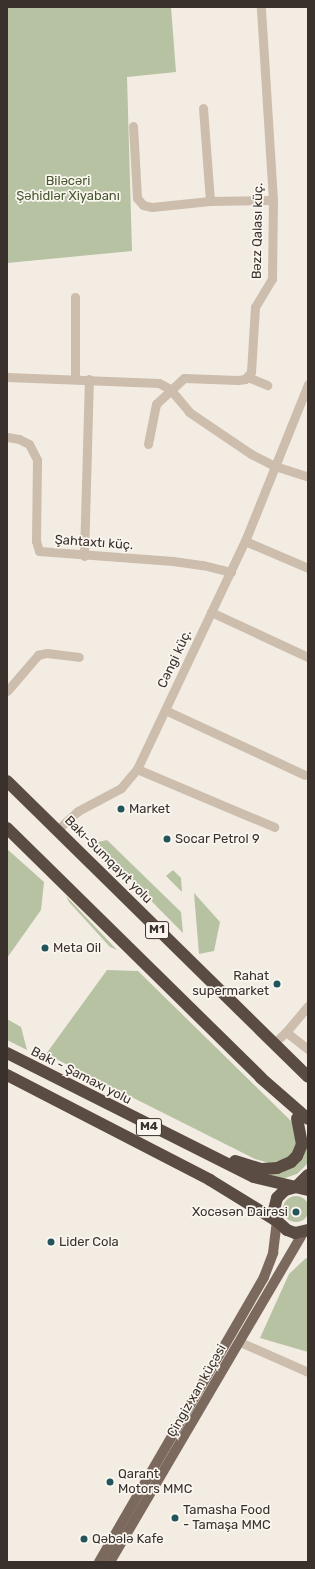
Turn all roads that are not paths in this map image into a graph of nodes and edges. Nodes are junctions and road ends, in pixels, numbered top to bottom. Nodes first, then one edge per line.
1 (261, 7) edge
2 (203, 108) dead end
3 (132, 126) dead end
4 (273, 200) junction
5 (210, 201) junction
6 (75, 297) dead end
7 (7, 377) edge
8 (248, 377) junction
9 (75, 378) junction
10 (89, 379) junction
11 (308, 384) edge
12 (267, 385) dead end
13 (170, 389) junction
14 (7, 436) edge
15 (148, 444) dead end
16 (275, 466) junction
17 (308, 477) edge
18 (246, 541) junction
19 (84, 556) junction
20 (308, 568) edge
21 (231, 572) junction
22 (211, 612) junction
23 (79, 657) dead end
24 (308, 657) edge
25 (7, 691) edge
26 (165, 710) junction
27 (137, 769) junction
28 (304, 775) dead end
29 (7, 781) edge
30 (274, 827) dead end
31 (7, 828) edge
32 (58, 829) junction
33 (308, 1006) edge
34 (286, 1032) junction
35 (273, 1044) junction
36 (308, 1049) edge
37 (7, 1053) edge
38 (7, 1075) edge
39 (308, 1077) edge
40 (302, 1118) edge
41 (308, 1132) edge
42 (172, 1138) junction
43 (308, 1176) edge
44 (302, 1188) edge
45 (277, 1221) junction
46 (307, 1232) edge
47 (240, 1342) junction
48 (308, 1372) edge
49 (99, 1562) edge
50 (110, 1562) edge

1 - 4 street, Bəzz Qalası küç.
2 - 5 street
3 - 5 street
4 - 5 street
4 - 8 street, Bəzz Qalası küç.
6 - 9 street
7 - 9 street
8 - 12 street
8 - 13 street
9 - 10 street
10 - 13 street
10 - 19 street
11 - 16 street, Cəngi küç.
13 - 15 street
13 - 16 street
14 - 19 street, Şahtaxtı küç.
16 - 17 street
16 - 18 street, Cəngi küç.
18 - 20 street
18 - 21 street, Cəngi küç.
19 - 21 street, Şahtaxtı küç.
21 - 22 street, Cəngi küç.
22 - 24 street
22 - 26 street, Cəngi küç.
23 - 25 street
26 - 27 street, Cəngi küç.
26 - 28 street
27 - 30 street
27 - 32 street, Cəngi küç.
29 - 32 highway, Bakı-Sumqayıt yolu / M1
31 - 40 highway, M1
32 - 35 highway, Bakı-Sumqayıt yolu / M1
33 - 34 street
34 - 35 street
34 - 36 street
35 - 39 highway, Bakı-Sumqayıt yolu / M1
37 - 42 highway, Bakı - Şamaxı yolu / M4
38 - 45 highway, M4
40 - 41 highway
40 - 42 highway
42 - 44 highway, Bakı - Şamaxı yolu / M4
43 - 44 highway
44 - 45 highway
45 - 46 highway
45 - 49 main road, Çingiz xan küçəsi
46 - 47 main road, Çingiz xan küçəsi
47 - 48 street
47 - 50 main road, Çingiz xan küçəsi

